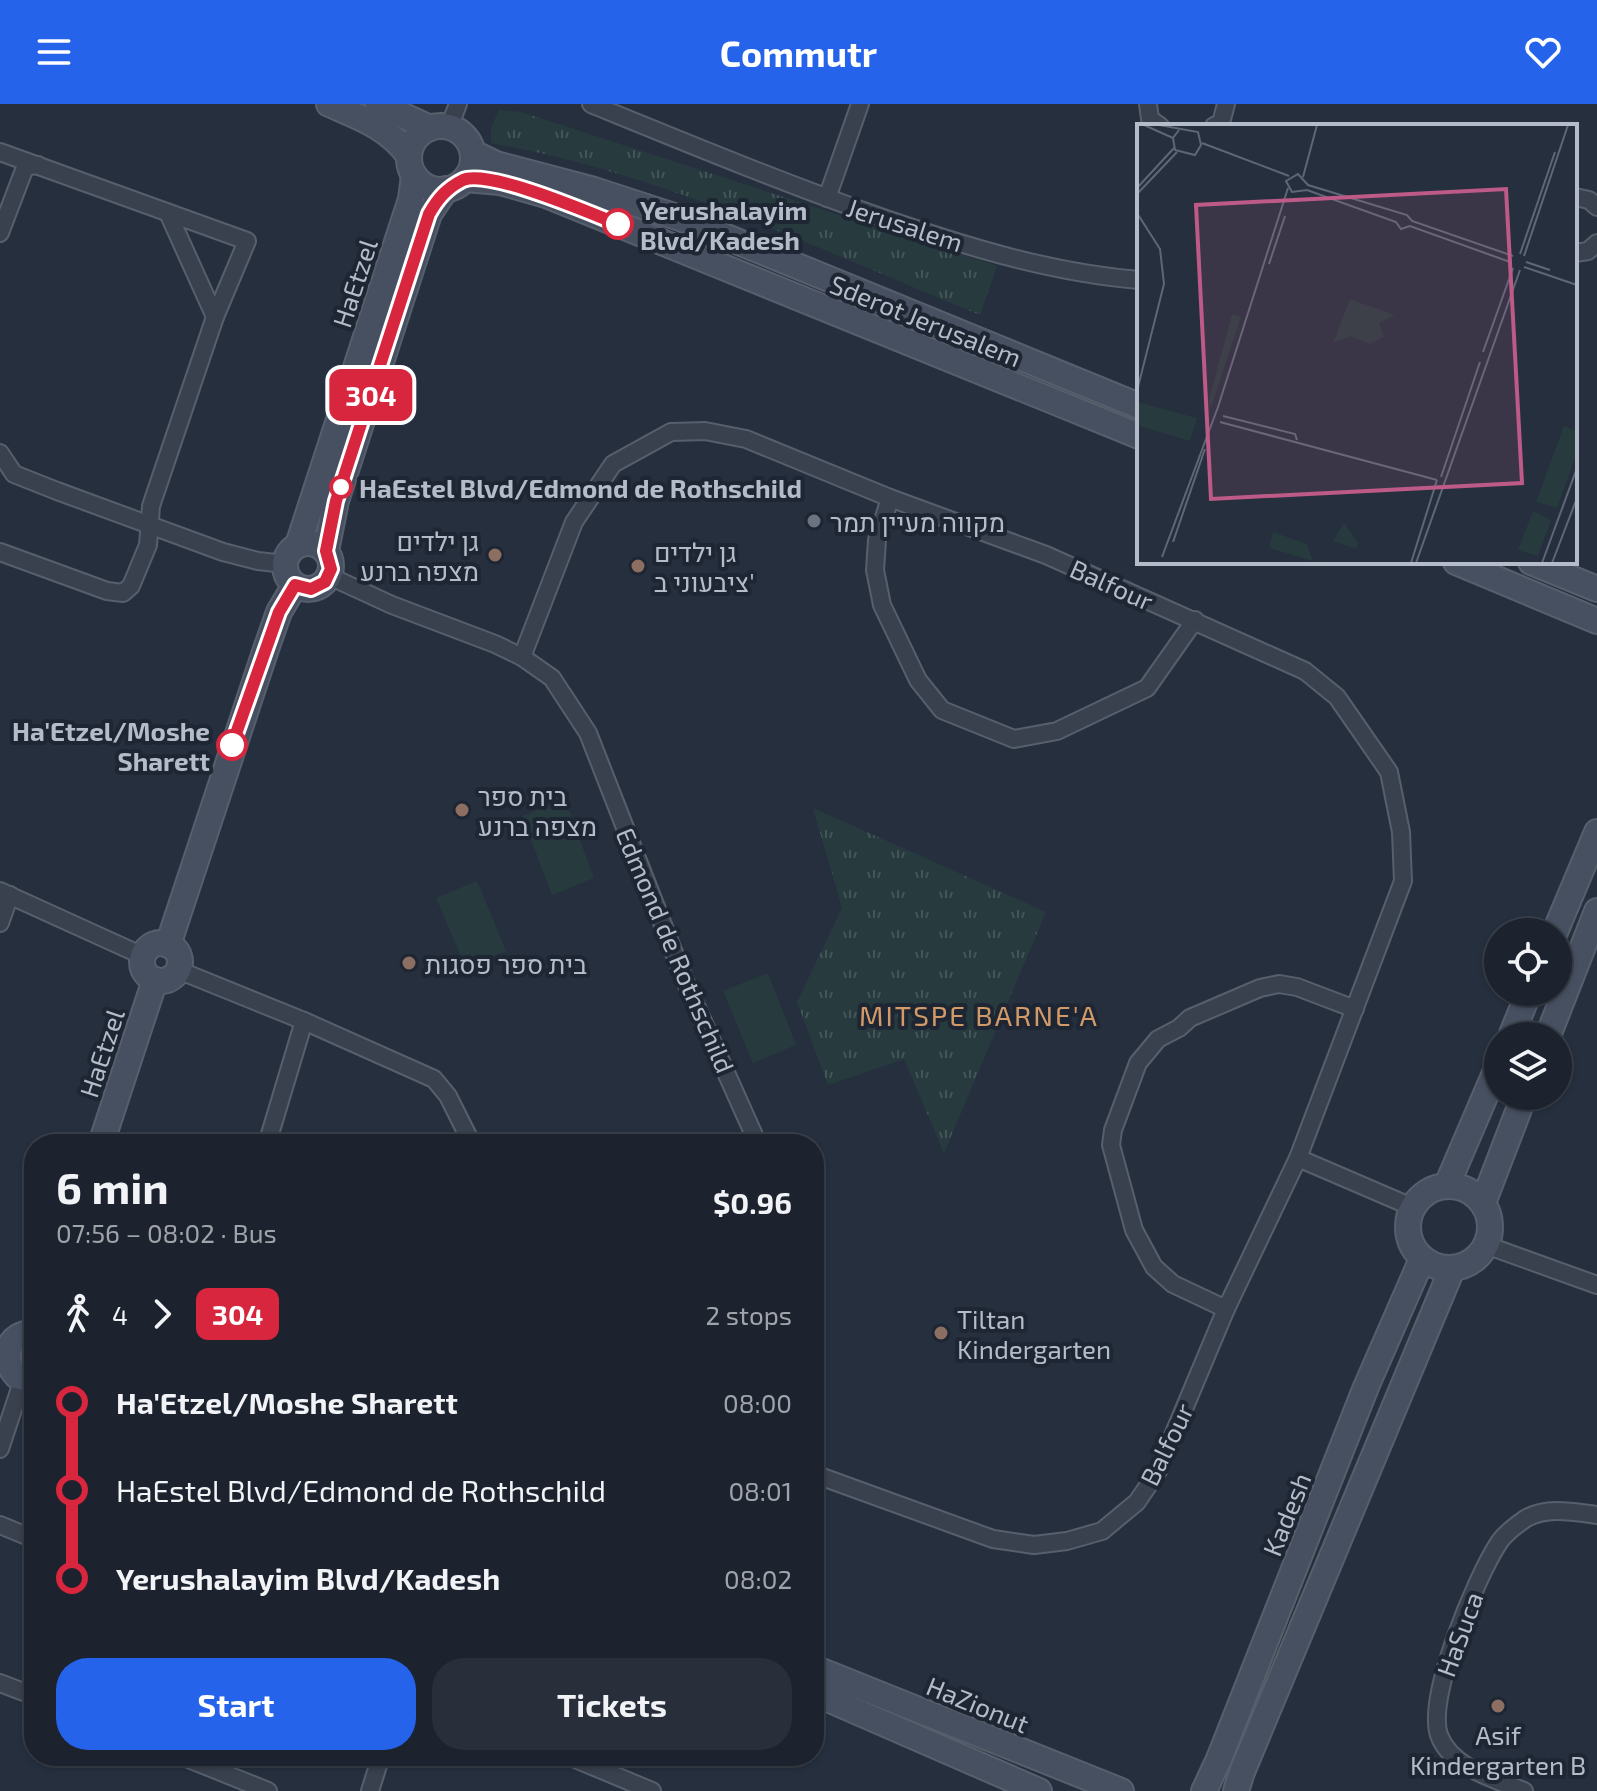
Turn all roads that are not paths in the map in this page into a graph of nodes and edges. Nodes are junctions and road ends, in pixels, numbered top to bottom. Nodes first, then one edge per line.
1 (329, 104) edge
2 (378, 104) edge
3 (591, 104) edge
4 (860, 104) edge
5 (1148, 104) edge
6 (1226, 104) edge
7 (446, 119) edge
8 (1157, 124) edge
9 (1219, 124) edge
10 (0, 152) edge
11 (473, 153) junction
12 (38, 165) junction
13 (412, 166) junction
14 (455, 184) junction
15 (1577, 197) edge
16 (827, 198) junction
17 (1597, 206) edge
18 (168, 213) junction
19 (0, 233) edge
20 (1596, 246) edge
21 (1577, 253) edge
22 (1137, 280) edge
23 (215, 317) junction
24 (1137, 405) edge
25 (1137, 435) edge
26 (0, 453) edge
27 (890, 498) junction
28 (149, 527) junction
29 (0, 552) edge
30 (328, 564) junction
31 (1461, 564) edge
32 (1536, 564) edge
33 (293, 565) junction
34 (1597, 589) edge
35 (1195, 620) junction
36 (1597, 621) edge
37 (522, 657) junction
38 (1597, 832) edge
39 (5, 893) edge
40 (1597, 911) edge
41 (1561, 918) edge
42 (0, 923) edge
43 (168, 945) junction
44 (143, 956) junction
45 (178, 970) junction
46 (155, 980) junction
47 (1355, 1009) junction
48 (304, 1021) junction
49 (1553, 1022) edge
50 (1484, 1099) edge
51 (1519, 1110) edge
52 (104, 1134) edge
53 (270, 1134) edge
54 (467, 1134) edge
55 (754, 1134) edge
56 (1298, 1158) junction
57 (1447, 1185) junction
58 (1483, 1203) junction
59 (1412, 1207) junction
60 (1486, 1245) junction
61 (1422, 1259) junction
62 (1452, 1269) junction
63 (1597, 1285) edge
64 (1226, 1309) junction
65 (11, 1345) edge
66 (24, 1377) edge
67 (24, 1391) edge
68 (0, 1449) edge
69 (824, 1478) edge
70 (1597, 1515) edge
71 (0, 1525) edge
72 (24, 1535) edge
73 (824, 1672) edge
74 (0, 1683) edge
75 (24, 1692) edge
76 (824, 1697) edge
77 (206, 1766) edge
78 (378, 1766) edge
79 (592, 1766) edge
80 (1023, 1788) edge
81 (268, 1791) edge
82 (370, 1791) edge
83 (652, 1791) edge
84 (1121, 1791) edge
85 (1204, 1791) edge
86 (1236, 1791) edge
87 (1524, 1791) edge

1 - 13 main road
2 - 7 main road
3 - 16 street, Jerusalem
4 - 16 street
5 - 8 street
6 - 9 street
7 - 11 main road
7 - 13 main road
10 - 12 street
11 - 14 main road
11 - 24 main road, Sderot Jerusalem
12 - 18 street
12 - 19 street
13 - 14 main road
13 - 33 main road, HaEtzel
14 - 25 main road, Sderot Jerusalem
14 - 30 main road, HaEtzel
15 - 17 street
16 - 22 street, Jerusalem
18 - 23 street
18 - 23 street
20 - 21 street
23 - 28 street
26 - 28 street
27 - 35 street, Balfour
27 - 35 street
27 - 37 street, Balfour
28 - 29 street
28 - 33 street
30 - 33 main road
30 - 33 main road
30 - 37 street, Edmond de Rothschild
31 - 36 main road
32 - 34 main road
33 - 43 main road, HaEtzel
35 - 47 street, Balfour
37 - 55 street, Edmond de Rothschild
38 - 41 main road
39 - 42 street
39 - 44 street
40 - 49 main road
43 - 44 main road
43 - 45 main road
44 - 46 main road
45 - 46 main road
45 - 48 street
46 - 52 main road, HaEtzel
47 - 56 street, Balfour
47 - 64 street
48 - 53 street
48 - 54 street
50 - 57 main road
51 - 58 main road
56 - 59 street
56 - 64 street, Balfour
57 - 58 main road
57 - 59 main road
58 - 60 main road
59 - 61 main road
60 - 62 main road
60 - 63 street
61 - 62 main road
61 - 85 main road, Kadesh
62 - 86 main road
64 - 69 street, Balfour
65 - 66 main road
67 - 68 street
70 - 87 street, HaSuca
71 - 72 street
73 - 84 main road, HaZionut
74 - 75 street
76 - 80 main road, HaZionut
77 - 81 street
78 - 82 street
79 - 83 street

